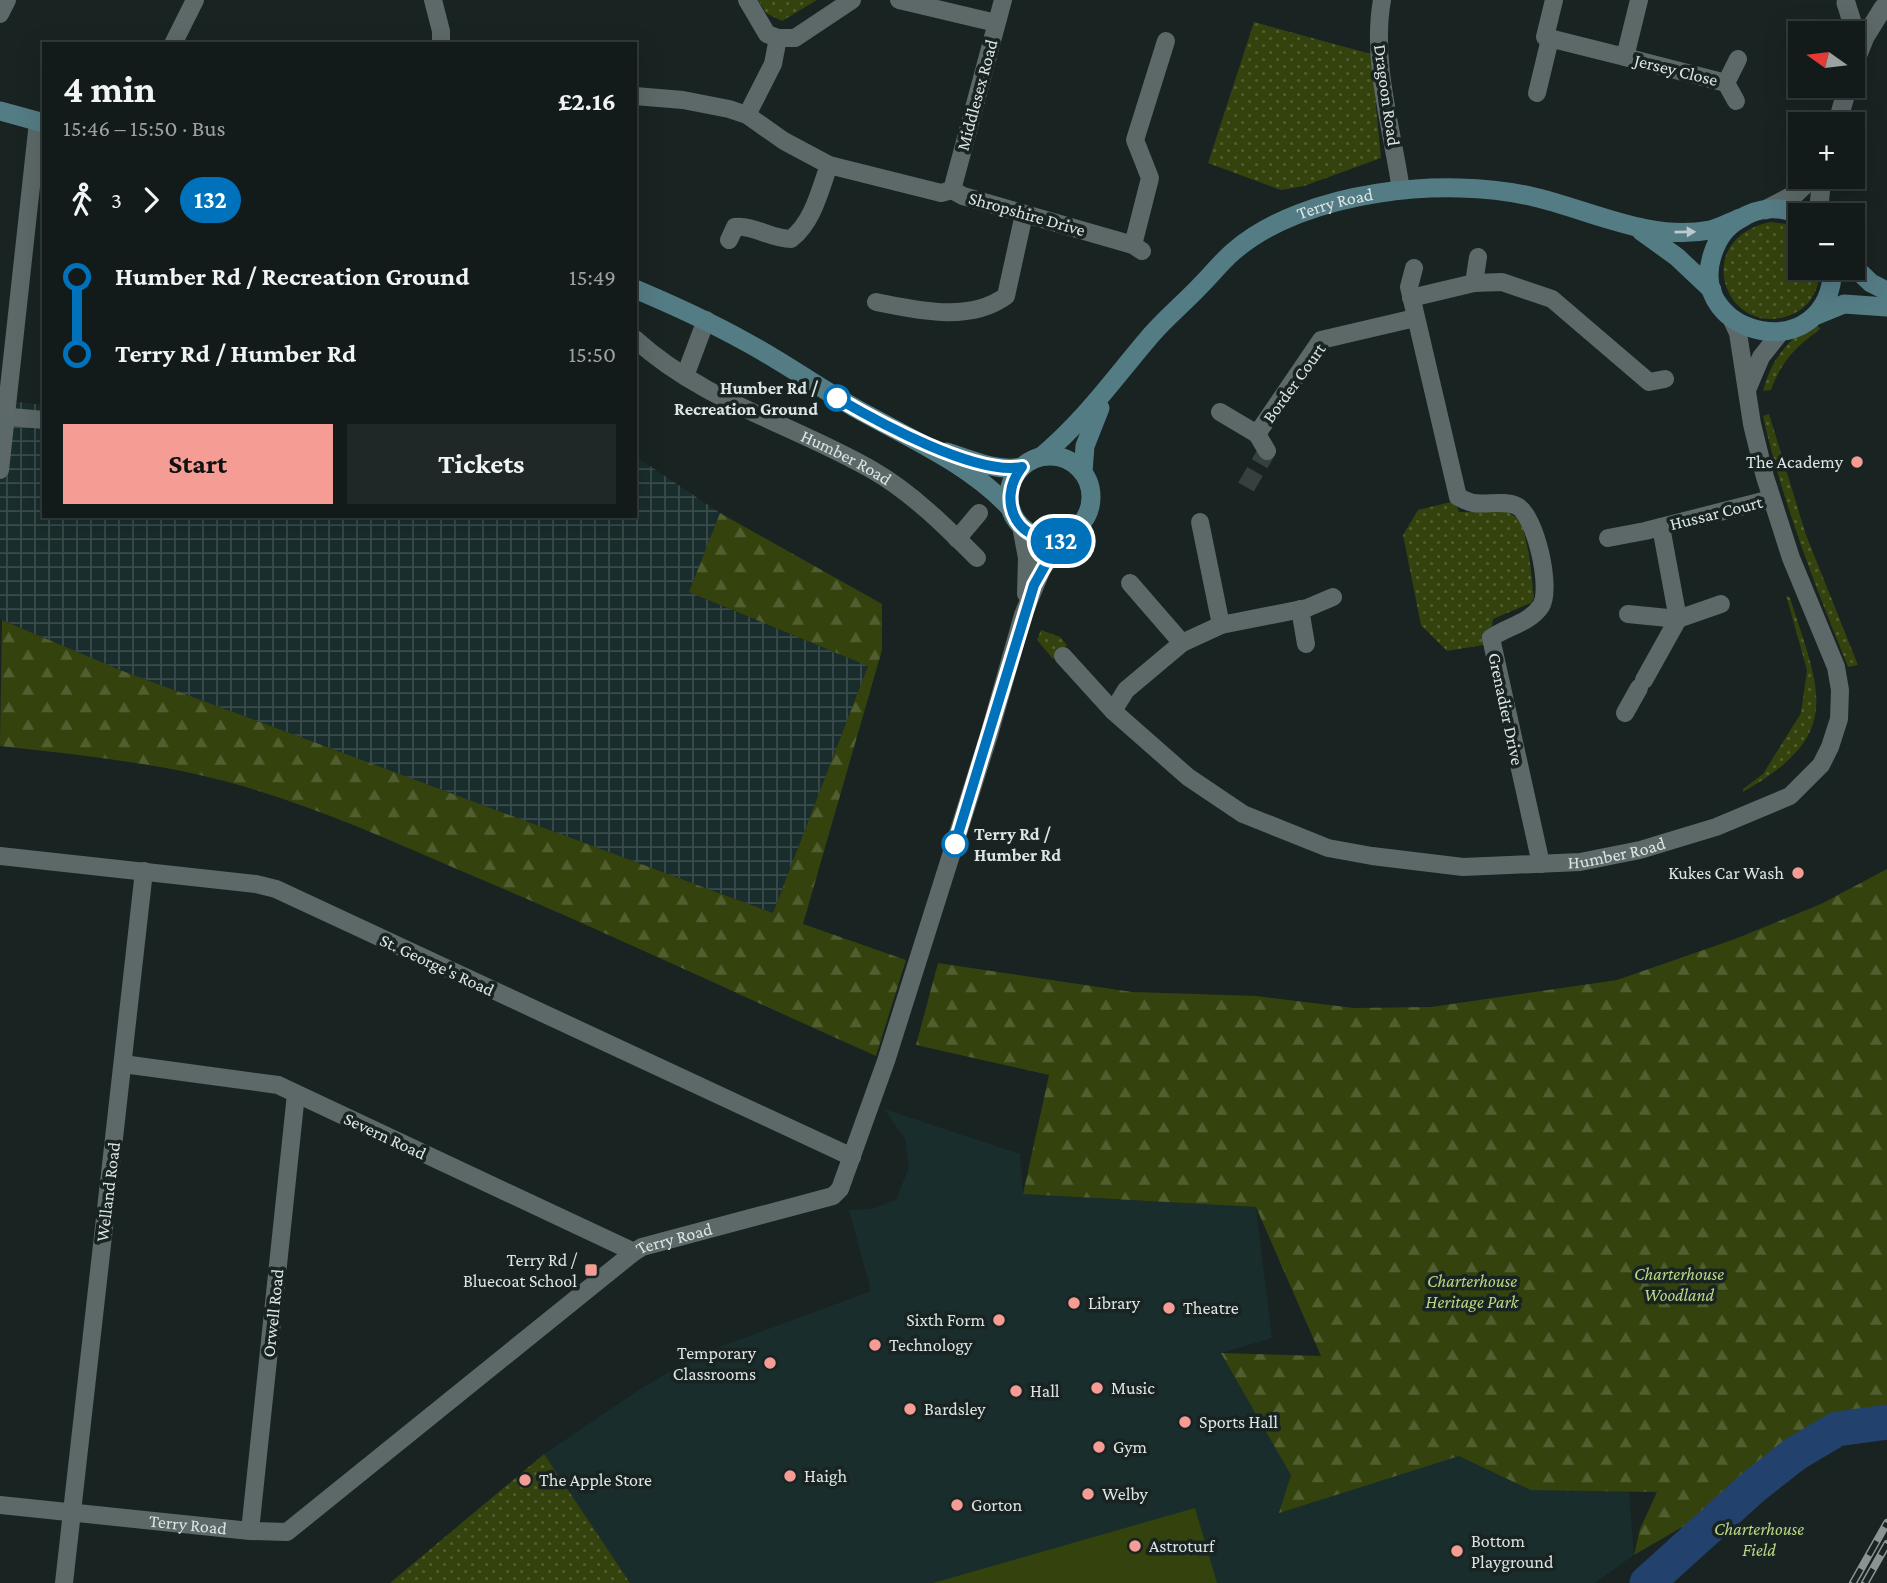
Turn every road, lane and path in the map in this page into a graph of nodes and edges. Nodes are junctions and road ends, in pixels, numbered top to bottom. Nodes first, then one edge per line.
1 (7, 0) edge
2 (195, 0) edge
3 (433, 0) edge
4 (747, 0) edge
5 (852, 0) edge
6 (899, 0) edge
7 (1003, 0) edge
8 (1382, 0) edge
9 (1554, 0) edge
10 (1639, 0) edge
11 (1844, 1) edge
12 (1885, 7) edge
13 (0, 14) edge
14 (1852, 21) edge
15 (996, 23) junction
16 (1866, 36) edge
17 (778, 38) junction
18 (1550, 39) junction
19 (1166, 41) dead end
20 (174, 42) edge
21 (441, 42) edge
22 (1625, 57) junction
23 (1738, 59) dead end
24 (1726, 83) junction
25 (1537, 93) dead end
26 (637, 96) edge
27 (1735, 101) dead end
28 (0, 111) edge
29 (747, 115) junction
30 (41, 122) edge
31 (829, 165) junction
32 (1800, 189) edge
33 (953, 190) junction
34 (1401, 190) junction
35 (1765, 210) junction
36 (1788, 210) edge
37 (1024, 214) junction
38 (1740, 219) junction
39 (1629, 224) junction
40 (729, 240) dead end
41 (1478, 257) dead end
42 (1414, 268) dead end
43 (1865, 277) edge
44 (1833, 280) edge
45 (1474, 283) junction
46 (637, 290) edge
47 (1712, 290) junction
48 (1887, 291) edge
49 (1411, 298) junction
50 (876, 302) dead end
51 (1887, 307) edge
52 (1817, 315) junction
53 (1415, 318) junction
54 (1731, 318) junction
55 (706, 320) junction
56 (1780, 333) junction
57 (637, 340) edge
58 (685, 376) junction
59 (1665, 379) dead end
60 (1747, 390) junction
61 (1107, 391) junction
62 (1220, 412) dead end
63 (3, 416) edge
64 (42, 420) edge
65 (1257, 434) junction
66 (923, 444) junction
67 (1267, 451) dead end
68 (1042, 456) junction
69 (1022, 467) junction
70 (0, 470) edge
71 (1083, 472) junction
72 (1771, 499) junction
73 (1011, 509) junction
74 (979, 513) dead end
75 (1200, 522) dead end
76 (1021, 526) junction
77 (1661, 527) junction
78 (1066, 535) junction
79 (1608, 538) dead end
80 (957, 539) junction
81 (977, 558) dead end
82 (1130, 583) dead end
83 (1333, 597) dead end
84 (1721, 604) dead end
85 (1300, 609) junction
86 (1628, 614) dead end
87 (1023, 615) junction
88 (1678, 619) junction
89 (1222, 625) junction
90 (1182, 643) junction
91 (1306, 644) dead end
92 (1063, 656) dead end
93 (1113, 711) junction
94 (1625, 713) dead end
95 (0, 856) edge
96 (1541, 864) junction
97 (144, 871) junction
98 (123, 1064) junction
99 (296, 1094) junction
100 (852, 1157) junction
101 (634, 1252) junction
102 (0, 1505) edge
103 (72, 1514) junction
104 (250, 1531) junction
105 (64, 1583) edge

1 - 13 street
2 - 20 street
3 - 21 street
4 - 17 street
5 - 17 street
6 - 15 street
7 - 15 street, Middlesex Road
8 - 34 street, Dragoon Road
9 - 18 street
10 - 22 street, Jersey Close
11 - 12 street
11 - 14 street
12 - 16 street
15 - 33 street, Middlesex Road
17 - 29 street
18 - 22 street, Jersey Close
18 - 25 street
19 - 37 street, Shropshire Drive
22 - 24 street, Jersey Close
23 - 24 street, Jersey Close
24 - 27 street, Jersey Close
26 - 29 street, Shropshire Drive
28 - 30 main road
29 - 31 street, Shropshire Drive
30 - 63 street
31 - 33 street, Shropshire Drive
31 - 40 street
32 - 35 street
33 - 37 street, Shropshire Drive
34 - 39 main road, Terry Road
34 - 61 main road, Terry Road
35 - 36 main road
35 - 38 main road, Terry Road
37 - 50 street
39 -> 38 main road, Terry Road
38 - 47 main road
39 - 47 main road, Terry Road
41 - 45 street
42 - 49 street, Grenadier Drive
43 - 48 main road
44 - 52 main road
45 - 49 street
45 - 59 street
46 - 55 main road
47 - 54 main road, Terry Road
49 - 53 street, Grenadier Drive
51 - 52 main road
52 - 56 main road
53 - 65 street, Border Court
53 - 96 street, Grenadier Drive
54 - 56 main road
54 - 60 street, Humber Road
55 - 58 street
55 - 66 main road
56 - 60 street
57 - 58 street, Humber Road
58 - 80 street, Humber Road
60 - 72 street, Humber Road
61 - 68 main road, Terry Road
61 - 71 main road, Terry Road
62 - 65 street, Border Court
63 - 64 street
63 - 70 street
65 - 67 street, Border Court
66 - 69 main road
66 - 73 main road
68 - 69 main road
68 - 71 main road
69 - 73 main road
71 - 78 main road
72 - 77 street, Hussar Court
72 - 96 street, Humber Road
73 - 76 main road
74 - 80 street
75 - 89 street
76 - 78 main road
76 - 87 street, Terry Road
77 - 79 street, Hussar Court
77 - 88 street, Hussar Court
78 - 87 street, Terry Road
80 - 81 street, Humber Road
82 - 90 street
83 - 85 street
84 - 88 street
85 - 89 street
85 - 91 street
86 - 88 street
87 - 100 street, Terry Road
88 - 94 street
89 - 90 street
90 - 93 street
92 - 93 street, Humber Road
93 - 96 street, Humber Road
95 - 97 street, St. George's Road
97 - 98 street, Welland Road
97 - 100 street, St. George's Road
98 - 99 street, Severn Road
98 - 103 street, Welland Road
99 - 101 street, Severn Road
99 - 104 street, Orwell Road
100 - 101 street, Terry Road
101 - 104 street, Terry Road
102 - 103 street, Terry Road
103 - 104 street, Terry Road
103 - 105 street, Welland Road

